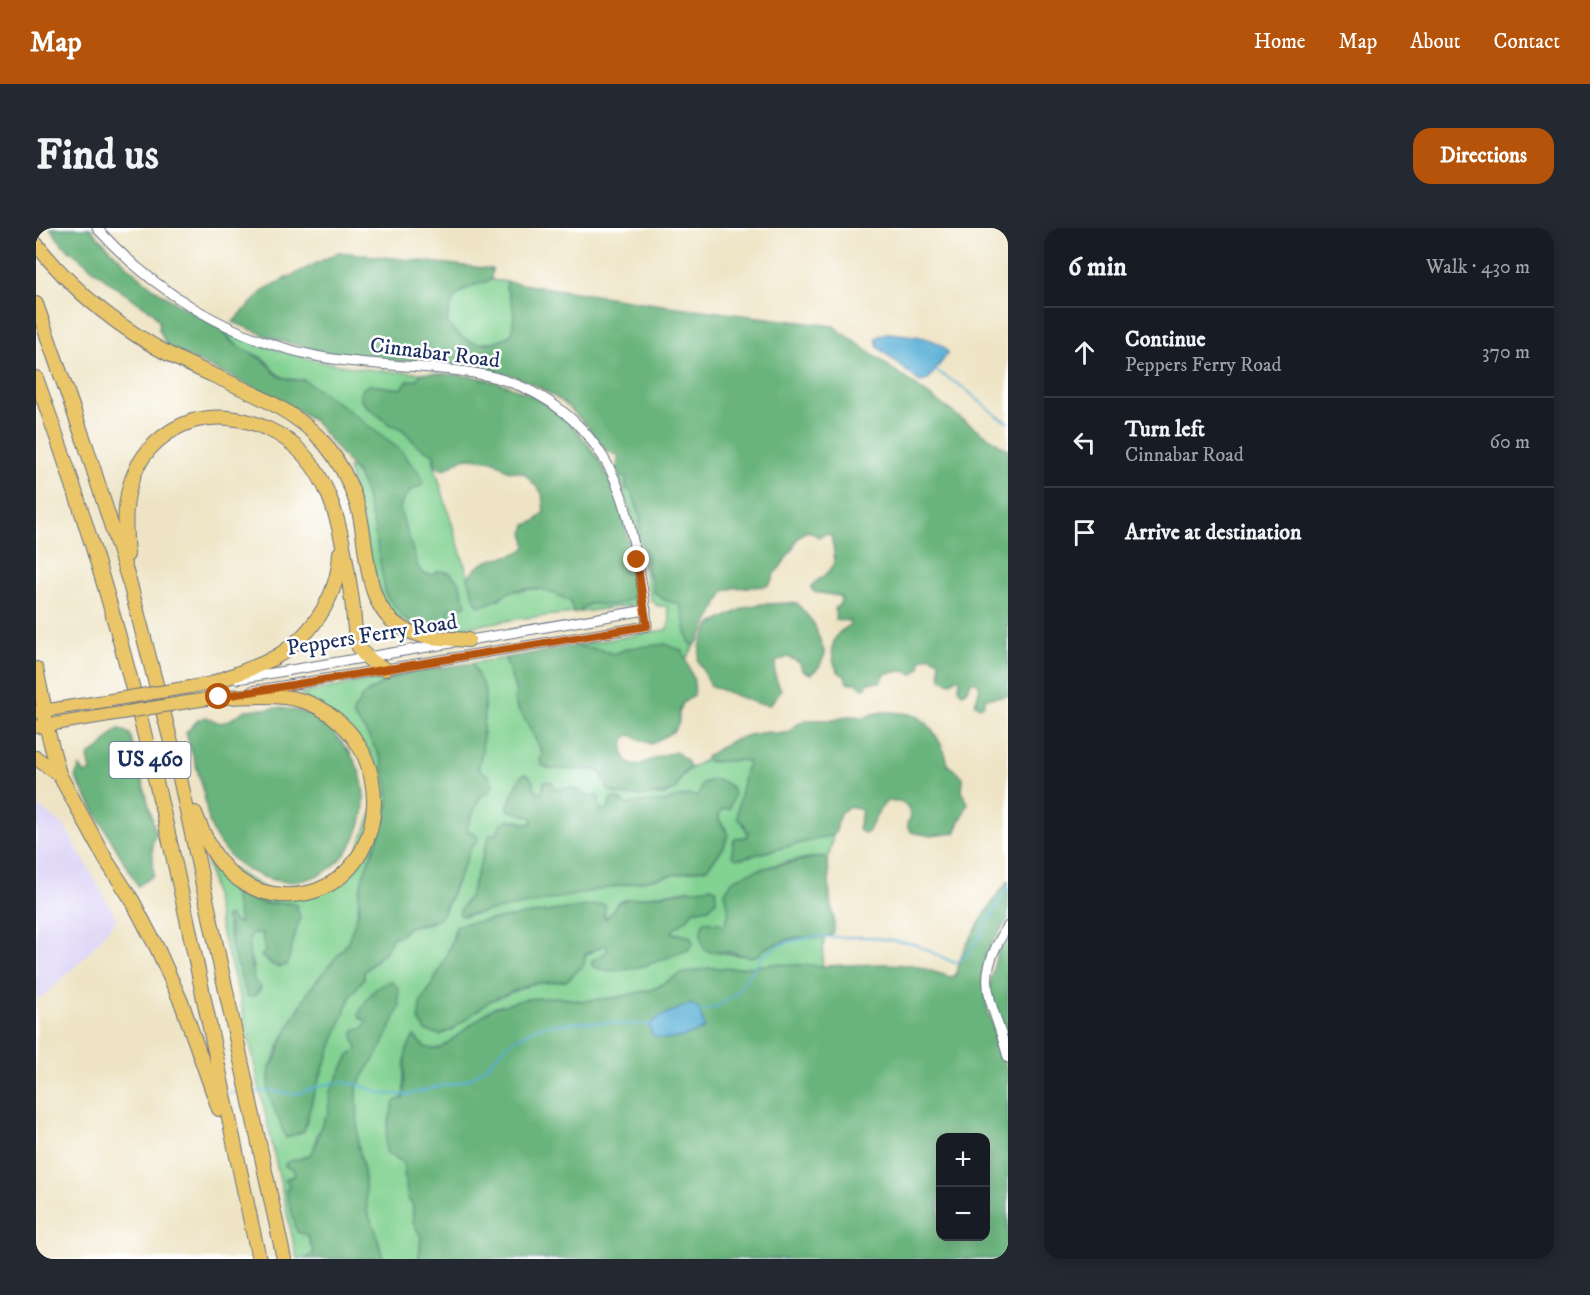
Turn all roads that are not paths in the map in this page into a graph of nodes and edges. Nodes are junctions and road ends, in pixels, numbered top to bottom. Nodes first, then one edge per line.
1 (97, 228) edge
2 (36, 244) edge
3 (36, 304) edge
4 (36, 378) edge
5 (338, 524) junction
6 (130, 584) junction
7 (645, 610) junction
8 (647, 626) joint
9 (468, 640) junction
10 (367, 657) junction
11 (36, 669) edge
12 (385, 669) junction
13 (216, 682) junction
14 (219, 697) junction
15 (41, 712) edge
16 (41, 726) edge
17 (36, 758) edge
18 (178, 769) junction
19 (59, 774) junction
20 (1008, 926) edge
21 (1008, 1058) edge
22 (235, 1150) junction
23 (259, 1259) edge
24 (284, 1259) edge

1 - 7 street, Cinnabar Road
2 - 9 highway
3 - 6 highway, US 460
4 - 22 highway, US 460
5 - 6 highway
5 - 10 highway
5 - 13 highway
6 - 18 highway, US 460
7 - 8 street, Cinnabar Road
7 - 9 street, Peppers Ferry Road
8 - 12 street, Peppers Ferry Road
9 - 10 street, Peppers Ferry Road
10 - 12 highway
10 - 13 street, Peppers Ferry Road
11 - 15 highway
12 - 14 street, Peppers Ferry Road
13 - 15 main road, Peppers Ferry Road, bridge
14 - 16 main road, Peppers Ferry Road, bridge
14 - 18 highway
15 - 16 highway
16 - 19 highway
17 - 19 highway
18 - 24 highway, US 460
19 - 22 highway
20 - 21 street
22 - 23 highway, US 460

